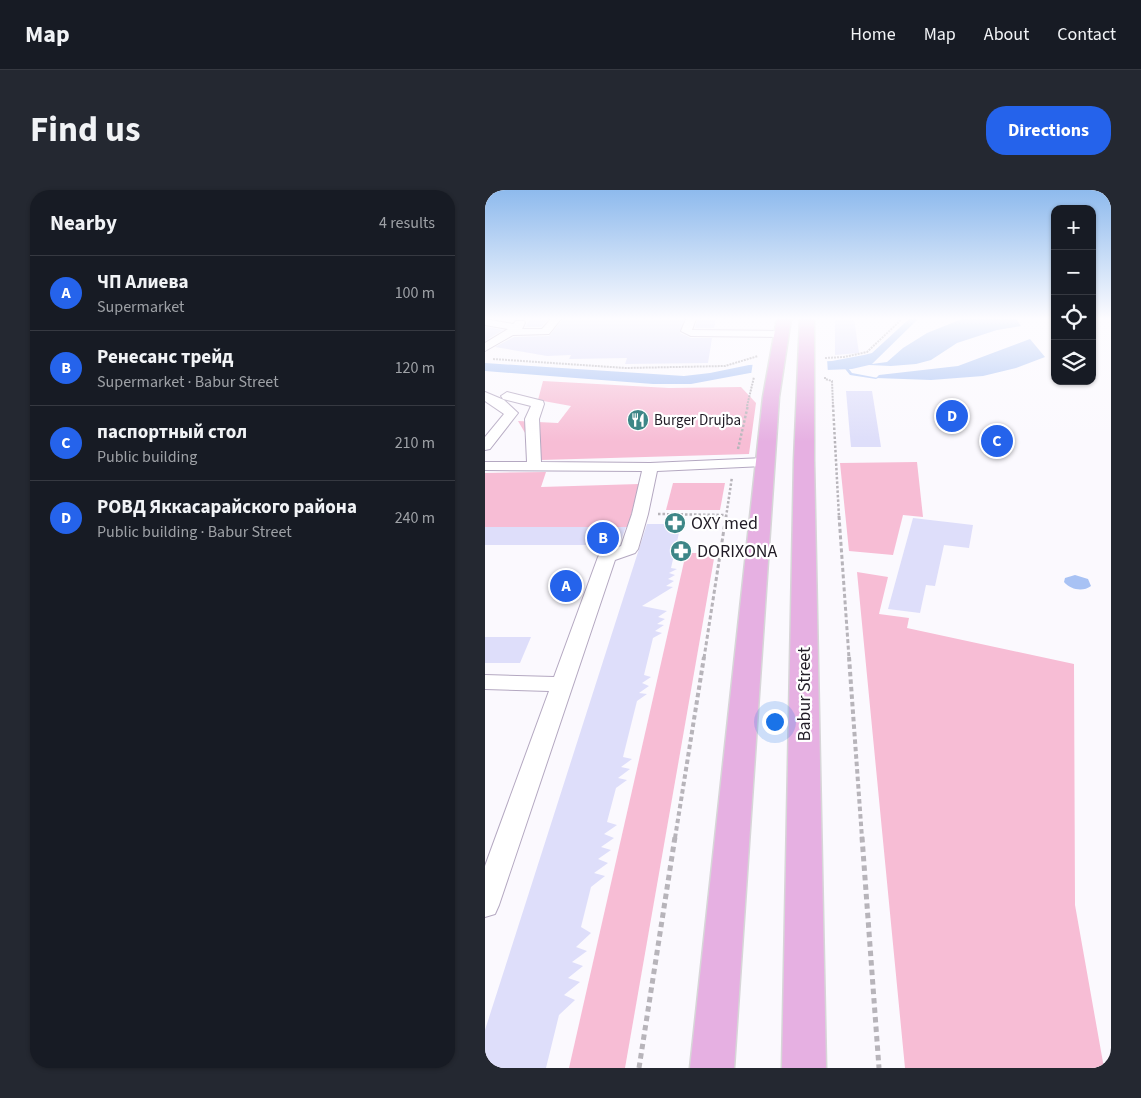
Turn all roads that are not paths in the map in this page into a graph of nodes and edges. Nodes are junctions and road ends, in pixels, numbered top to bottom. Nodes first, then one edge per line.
1 (772, 360) edge
2 (809, 360) edge
3 (767, 374) junction
4 (810, 379) junction
5 (485, 396) edge
6 (507, 396) dead end
7 (485, 446) edge
8 (765, 462) junction
9 (485, 466) edge
10 (534, 466) junction
11 (650, 467) junction
12 (485, 682) edge
13 (562, 684) junction
14 (485, 905) edge
15 (712, 1068) edge
16 (804, 1068) edge

1 - 3 main road
2 - 4 main road, Babur Street
3 - 4 main road
3 - 8 main road
4 - 16 main road, Babur Street
5 - 7 lane
6 - 10 lane
8 - 11 lane
8 - 15 main road
9 - 10 lane
10 - 11 lane
11 - 13 lane
12 - 13 lane
13 - 14 lane

